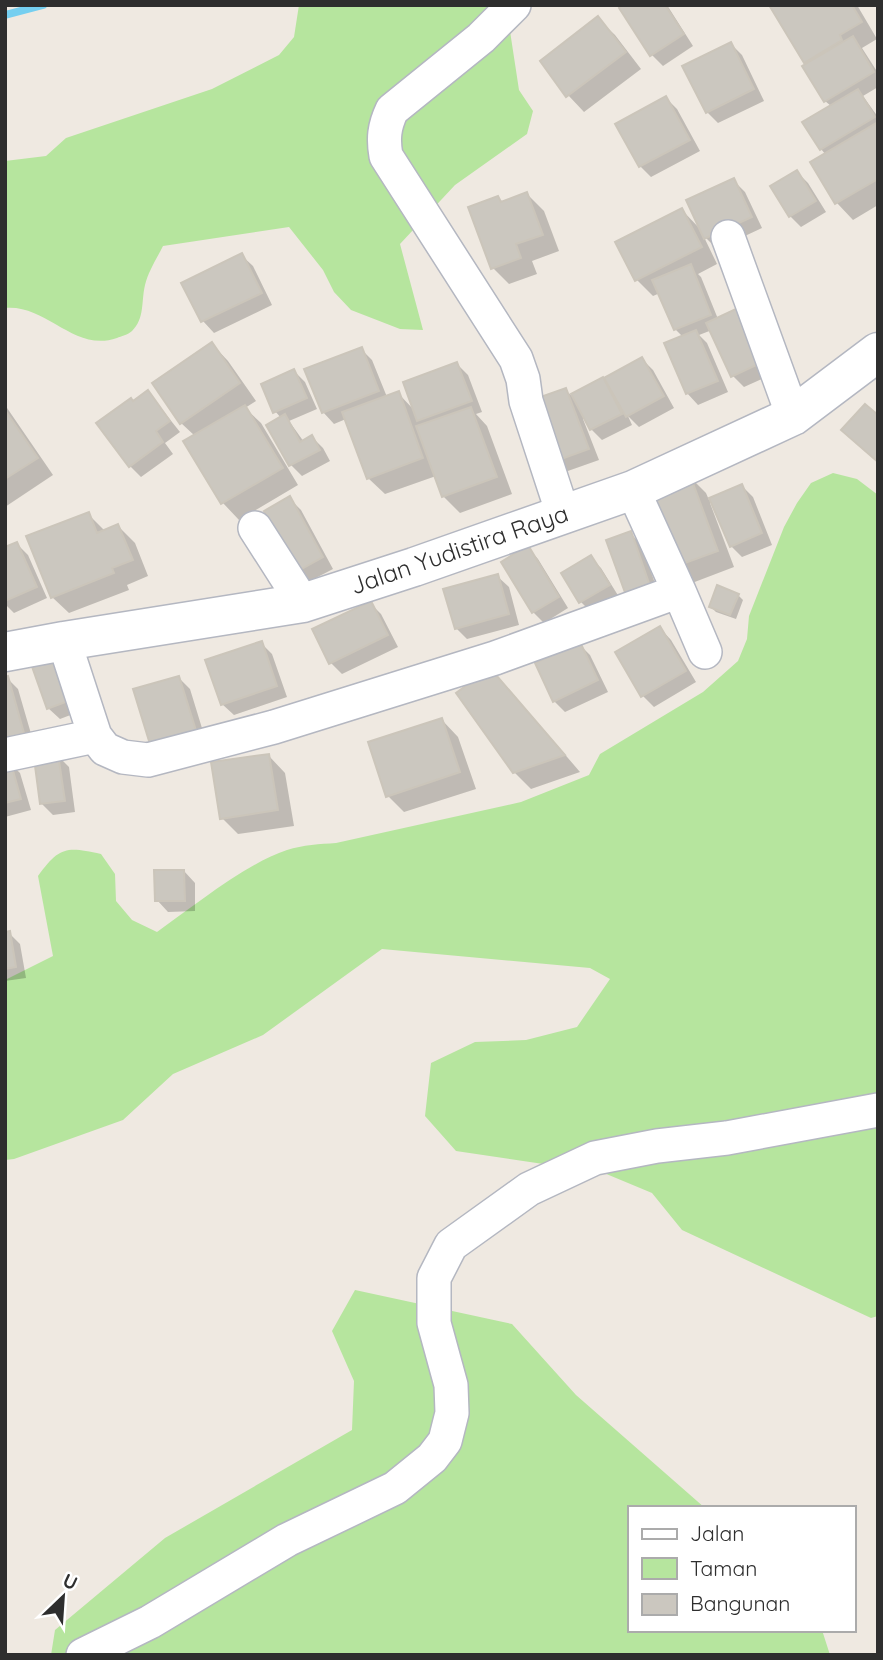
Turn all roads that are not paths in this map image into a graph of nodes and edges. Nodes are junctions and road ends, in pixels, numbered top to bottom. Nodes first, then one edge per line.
1 (514, 5) edge
2 (728, 237) dead end
3 (878, 352) edge
4 (793, 416) junction
5 (632, 490) junction
6 (563, 514) junction
7 (255, 528) dead end
8 (679, 591) junction
9 (303, 603) junction
10 (64, 641) junction
11 (5, 652) edge
12 (705, 652) dead end
13 (95, 736) junction
14 (5, 755) edge
15 (878, 1110) edge
16 (83, 1655) edge

1 - 6 street
2 - 4 street
3 - 4 street, Jalan Yudistira Raya
4 - 5 street, Jalan Yudistira Raya
5 - 6 street, Jalan Yudistira Raya
5 - 8 street
6 - 9 street, Jalan Yudistira Raya
7 - 9 street
8 - 12 street
8 - 13 street
9 - 10 street, Jalan Yudistira Raya
10 - 11 street, Jalan Yudistira Raya
10 - 13 street
13 - 14 street
15 - 16 street

